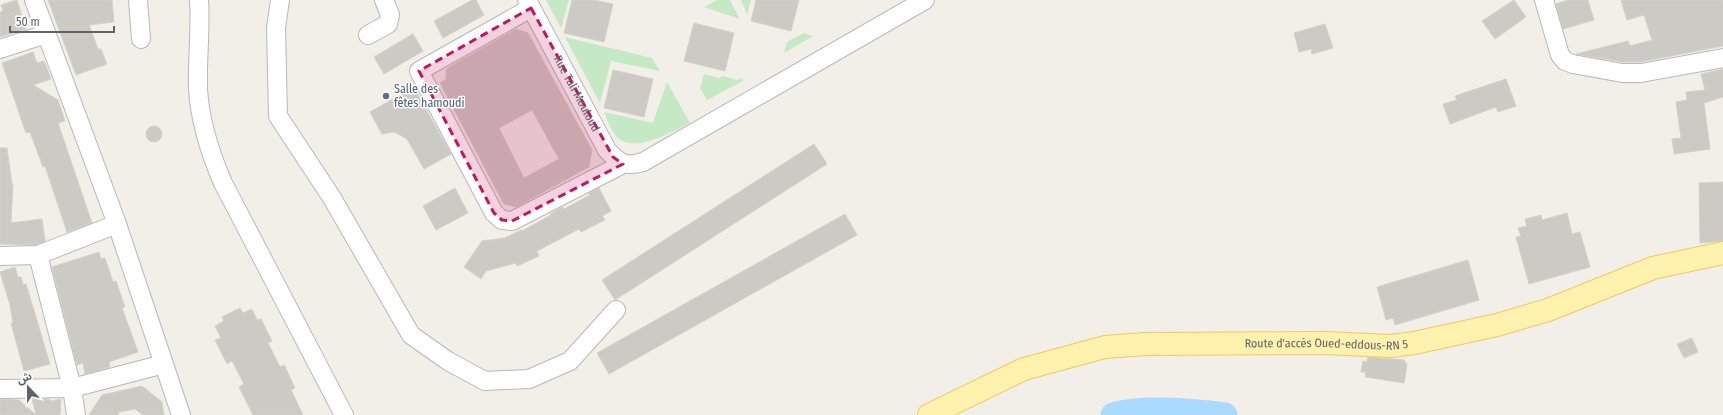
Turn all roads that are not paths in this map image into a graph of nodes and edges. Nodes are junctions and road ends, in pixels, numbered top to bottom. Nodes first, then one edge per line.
1 (34, 0) edge
2 (138, 0) edge
3 (199, 0) edge
4 (280, 0) edge
5 (384, 0) edge
6 (925, 0) edge
7 (1544, 0) edge
8 (529, 4) edge
9 (46, 34) junction
10 (368, 35) dead end
11 (141, 39) dead end
12 (0, 49) edge
13 (1723, 58) edge
14 (622, 164) junction
15 (117, 224) junction
16 (1723, 253) edge
17 (38, 255) junction
18 (0, 256) edge
19 (616, 310) dead end
20 (164, 364) junction
21 (72, 388) junction
22 (0, 389) edge
23 (76, 415) edge
24 (181, 415) edge
25 (344, 415) edge
26 (929, 415) edge

1 - 9 street
2 - 11 street
3 - 25 street
4 - 19 street
5 - 10 street
6 - 14 street
7 - 13 street
8 - 14 street, Rue Tali Mouloud
8 - 14 street
9 - 12 street
9 - 15 street
15 - 17 street
15 - 20 street
16 - 26 main road, Route d'accès Oued-eddous-RN 5
17 - 18 street
17 - 21 street
20 - 21 street
20 - 24 street
21 - 22 street
21 - 23 street

